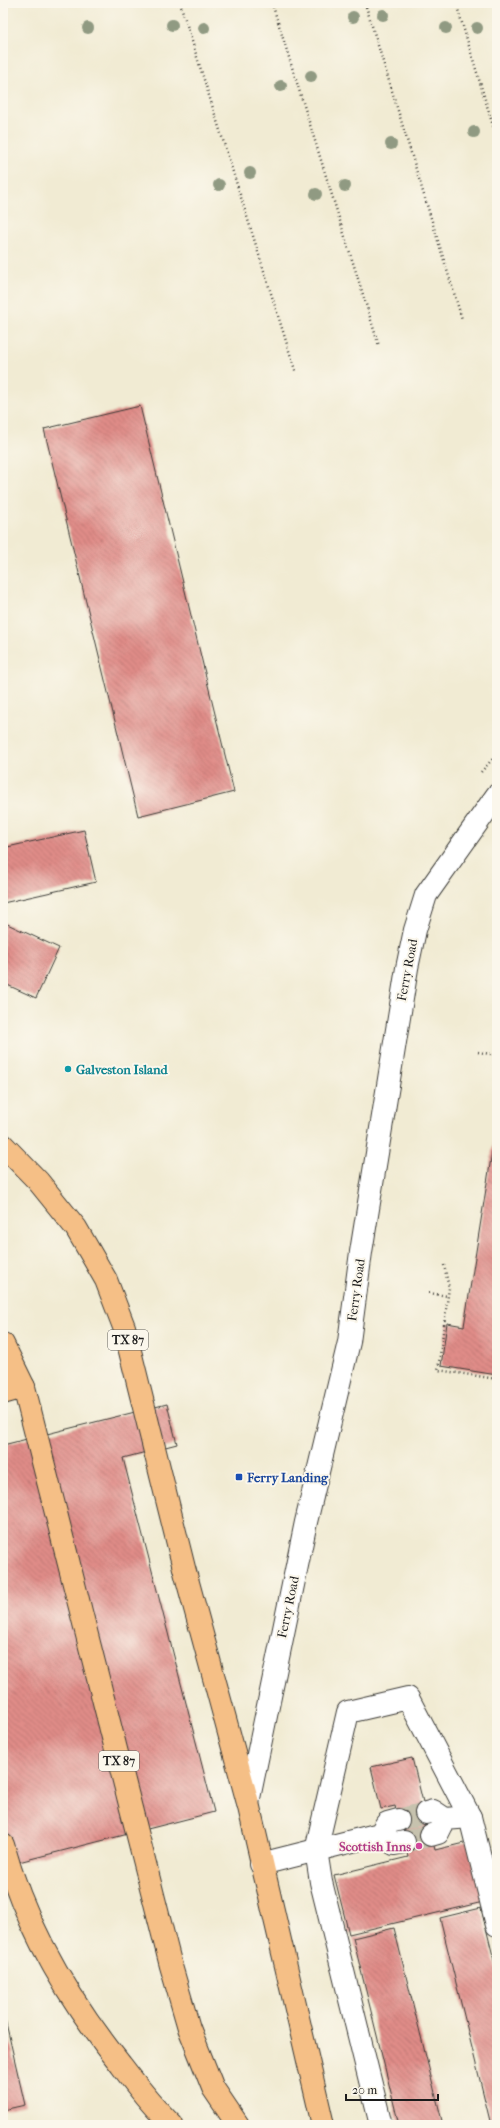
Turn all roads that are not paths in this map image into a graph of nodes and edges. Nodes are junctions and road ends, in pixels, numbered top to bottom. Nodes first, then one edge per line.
1 (497, 795) edge
2 (3, 1145) edge
3 (3, 1344) edge
4 (24, 1387) junction
5 (3, 1393) edge
6 (248, 1803) junction
7 (470, 1817) junction
8 (398, 1820) tunnel mouth
9 (434, 1822) tunnel mouth
10 (380, 1834) junction
11 (404, 1842) tunnel mouth
12 (3, 1845) edge
13 (316, 1850) junction
14 (261, 1864) junction
15 (497, 1925) edge
16 (321, 2122) edge
17 (172, 2125) edge
18 (238, 2125) edge
19 (381, 2125) edge

1 - 6 lane, Ferry Road
2 - 6 main road, TX 87
3 - 4 main road, TX 87
4 - 5 main road
4 - 18 main road, TX 87
6 - 14 main road, TX 87
7 - 9 lane
7 - 13 lane
7 - 15 lane
8 - 10 lane
10 - 11 lane
10 - 13 lane
12 - 17 main road
13 - 14 lane
13 - 19 lane
14 - 16 main road, TX 87

